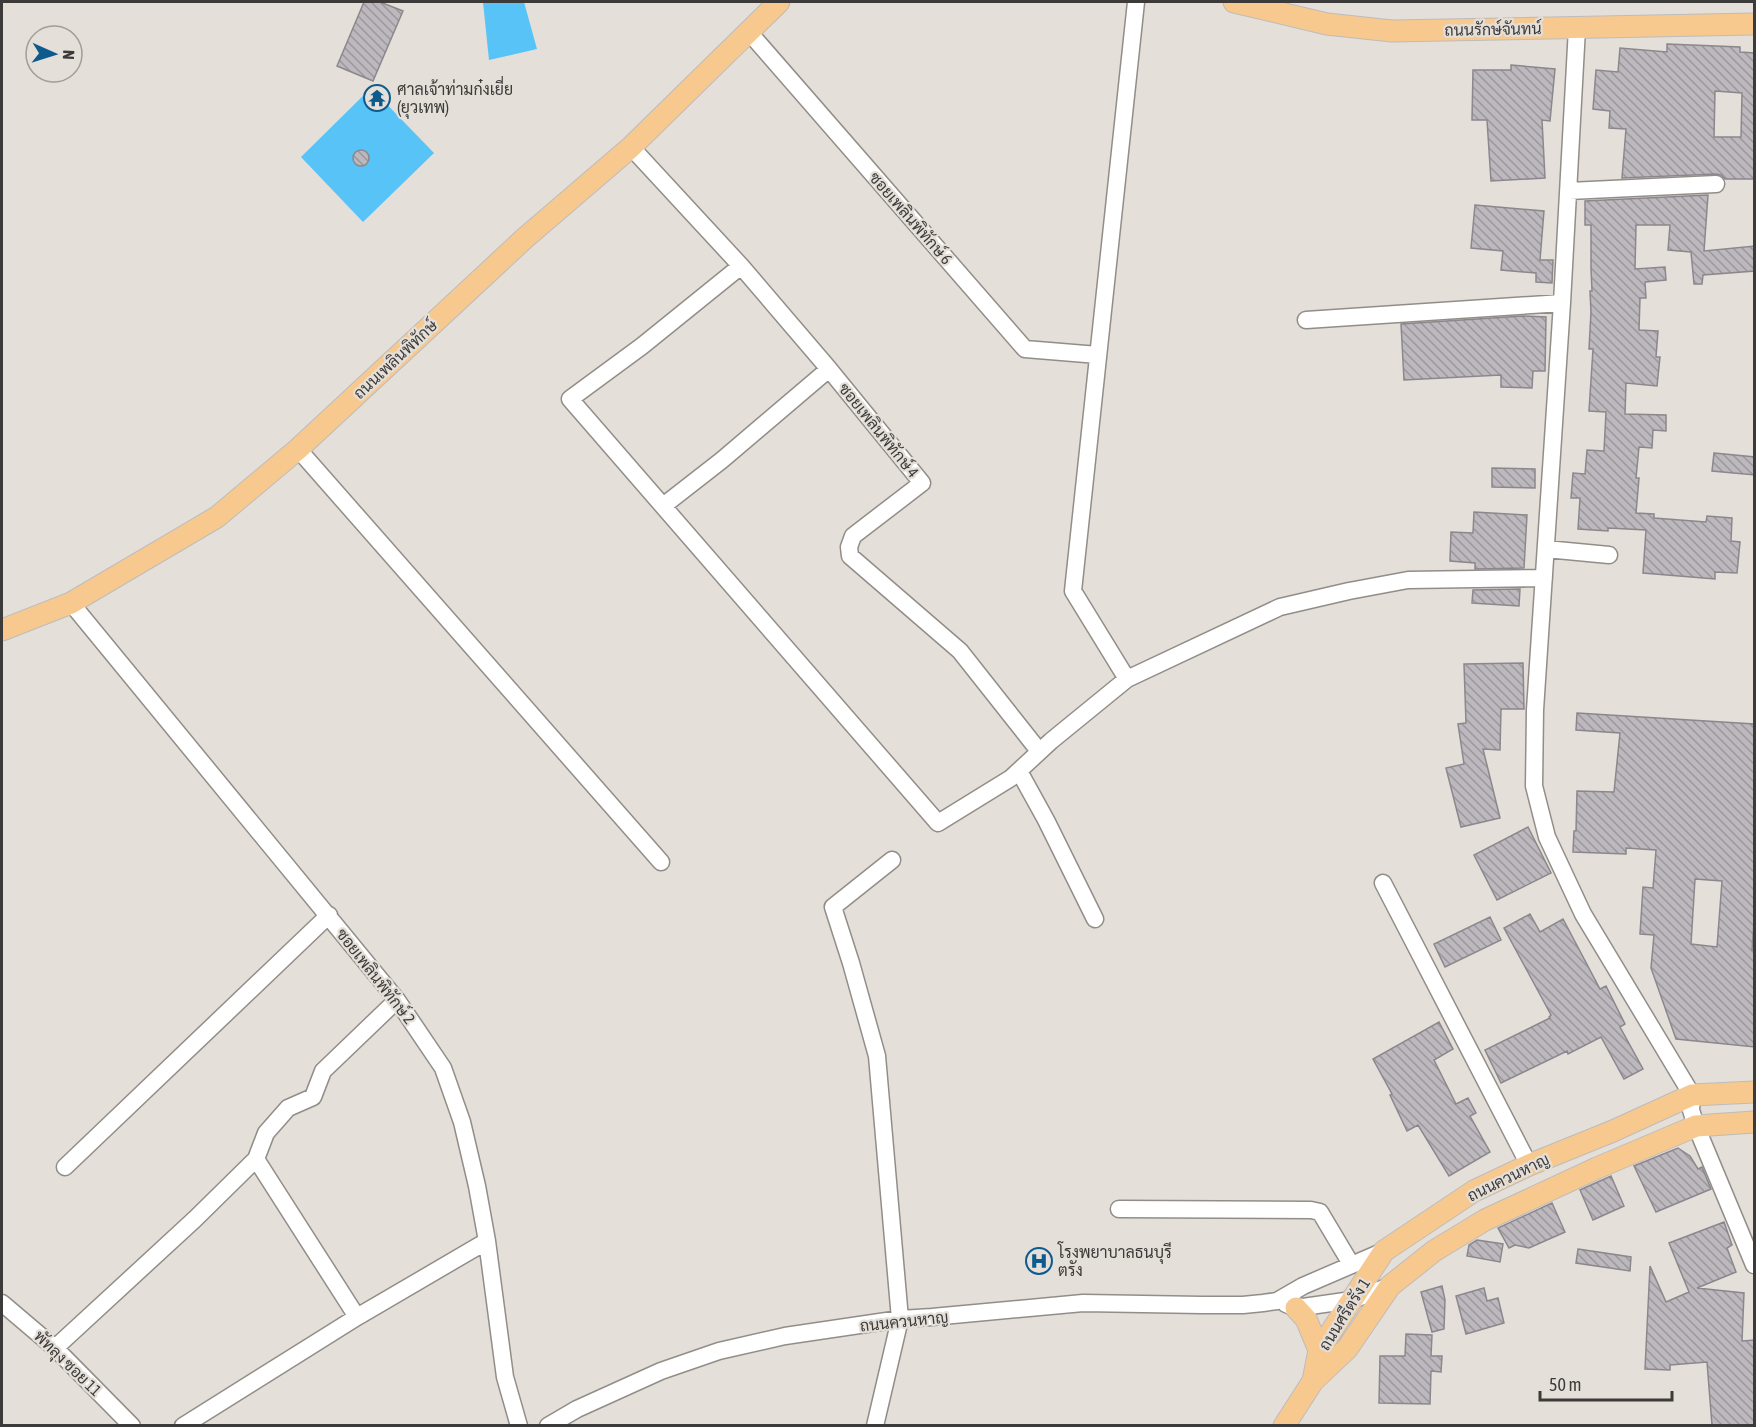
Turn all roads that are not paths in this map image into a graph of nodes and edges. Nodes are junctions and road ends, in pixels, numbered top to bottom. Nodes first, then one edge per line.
1 (767, 2) edge
2 (779, 2) edge
3 (1136, 2) edge
4 (1234, 2) edge
5 (1755, 24) edge
6 (1577, 28) junction
7 (748, 31) junction
8 (631, 147) junction
9 (1716, 184) dead end
10 (1569, 191) junction
11 (741, 266) junction
12 (1562, 303) junction
13 (1305, 320) dead end
14 (1098, 355) junction
15 (829, 369) junction
16 (298, 449) junction
17 (663, 506) junction
18 (1546, 549) junction
19 (1609, 555) dead end
20 (1544, 578) junction
21 (71, 603) junction
22 (2, 630) edge
23 (1127, 679) junction
24 (1039, 752) junction
25 (1019, 771) junction
26 (892, 860) dead end
27 (661, 862) dead end
28 (1383, 883) dead end
29 (328, 915) junction
30 (1095, 919) dead end
31 (398, 1000) junction
32 (1755, 1092) edge
33 (1692, 1095) junction
34 (1755, 1122) edge
35 (1696, 1126) junction
36 (256, 1159) junction
37 (1529, 1165) junction
38 (65, 1167) dead end
39 (1119, 1209) dead end
40 (487, 1241) junction
41 (1384, 1251) junction
42 (1351, 1264) junction
43 (1755, 1265) edge
44 (1390, 1286) junction
45 (1352, 1300) junction
46 (2, 1303) edge
47 (1286, 1304) junction
48 (357, 1317) junction
49 (900, 1319) junction
50 (55, 1348) junction
51 (1319, 1350) junction
52 (1313, 1381) junction
53 (132, 1425) edge
54 (183, 1425) edge
55 (519, 1425) edge
56 (548, 1425) edge
57 (875, 1425) edge
58 (1284, 1425) edge

1 - 7 main road, ถนนเพลินพิทักษ์
2 - 7 main road, ถนนเพลินพิทักษ์
3 - 14 street
4 - 6 main road, ถนนรักษ์จันทน์
5 - 6 main road, ถนนรักษ์จันทน์
6 - 10 street
7 - 8 main road, ถนนเพลินพิทักษ์
7 - 14 street, ซอยเพลินพิทักษ์ 6
8 - 11 street, ซอยเพลินพิทักษ์ 4
8 - 16 main road, ถนนเพลินพิทักษ์
9 - 10 street
10 - 12 street
11 - 15 street, ซอยเพลินพิทักษ์ 4
11 - 17 street
12 - 13 street
12 - 18 street
14 - 23 street
15 - 17 street
15 - 24 street, ซอยเพลินพิทักษ์ 4
16 - 21 main road, ถนนเพลินพิทักษ์
16 - 27 street
17 - 25 street
18 - 19 street
18 - 20 street
20 - 23 street
20 - 33 street
21 - 22 main road, ถนนเพลินพิทักษ์
21 - 29 street, ซอยเพลินพิทักษ์ 2
23 - 24 street
24 - 25 street
25 - 30 street
26 - 49 street
28 - 37 street
29 - 31 street, ซอยเพลินพิทักษ์ 2
29 - 38 street
31 - 36 street
31 - 40 street, ซอยเพลินพิทักษ์ 2
32 - 33 main road, ถนนควนหาญ
33 - 35 street
33 - 37 main road, ถนนควนหาญ
34 - 35 main road, ถนนควนหาญ
35 - 43 street
35 - 44 main road, ถนนควนหาญ
36 - 48 street
36 - 50 street
37 - 41 main road, ถนนควนหาญ
39 - 42 street
40 - 48 street
40 - 55 street, ซอยเพลินพิทักษ์ 2
41 - 42 street, ถนนควนหาญ
41 - 45 main road, ถนนศรีตรัง 1
42 - 47 street, ถนนควนหาญ
44 - 45 street, ถนนควนหาญ
44 - 52 main road, ถนนศรีตรัง 1
45 - 47 street, ถนนควนหาญ
45 - 51 main road, ถนนศรีตรัง 1
46 - 50 street, พัทลุง ซอย 11
47 - 49 street, ถนนควนหาญ
47 - 51 main road
48 - 54 street
49 - 56 street, ถนนควนหาญ
49 - 57 street
50 - 53 street, พัทลุง ซอย 11
51 - 52 main road, ถนนศรีตรัง 1
52 - 58 main road, ถนนศรีตรัง 1

